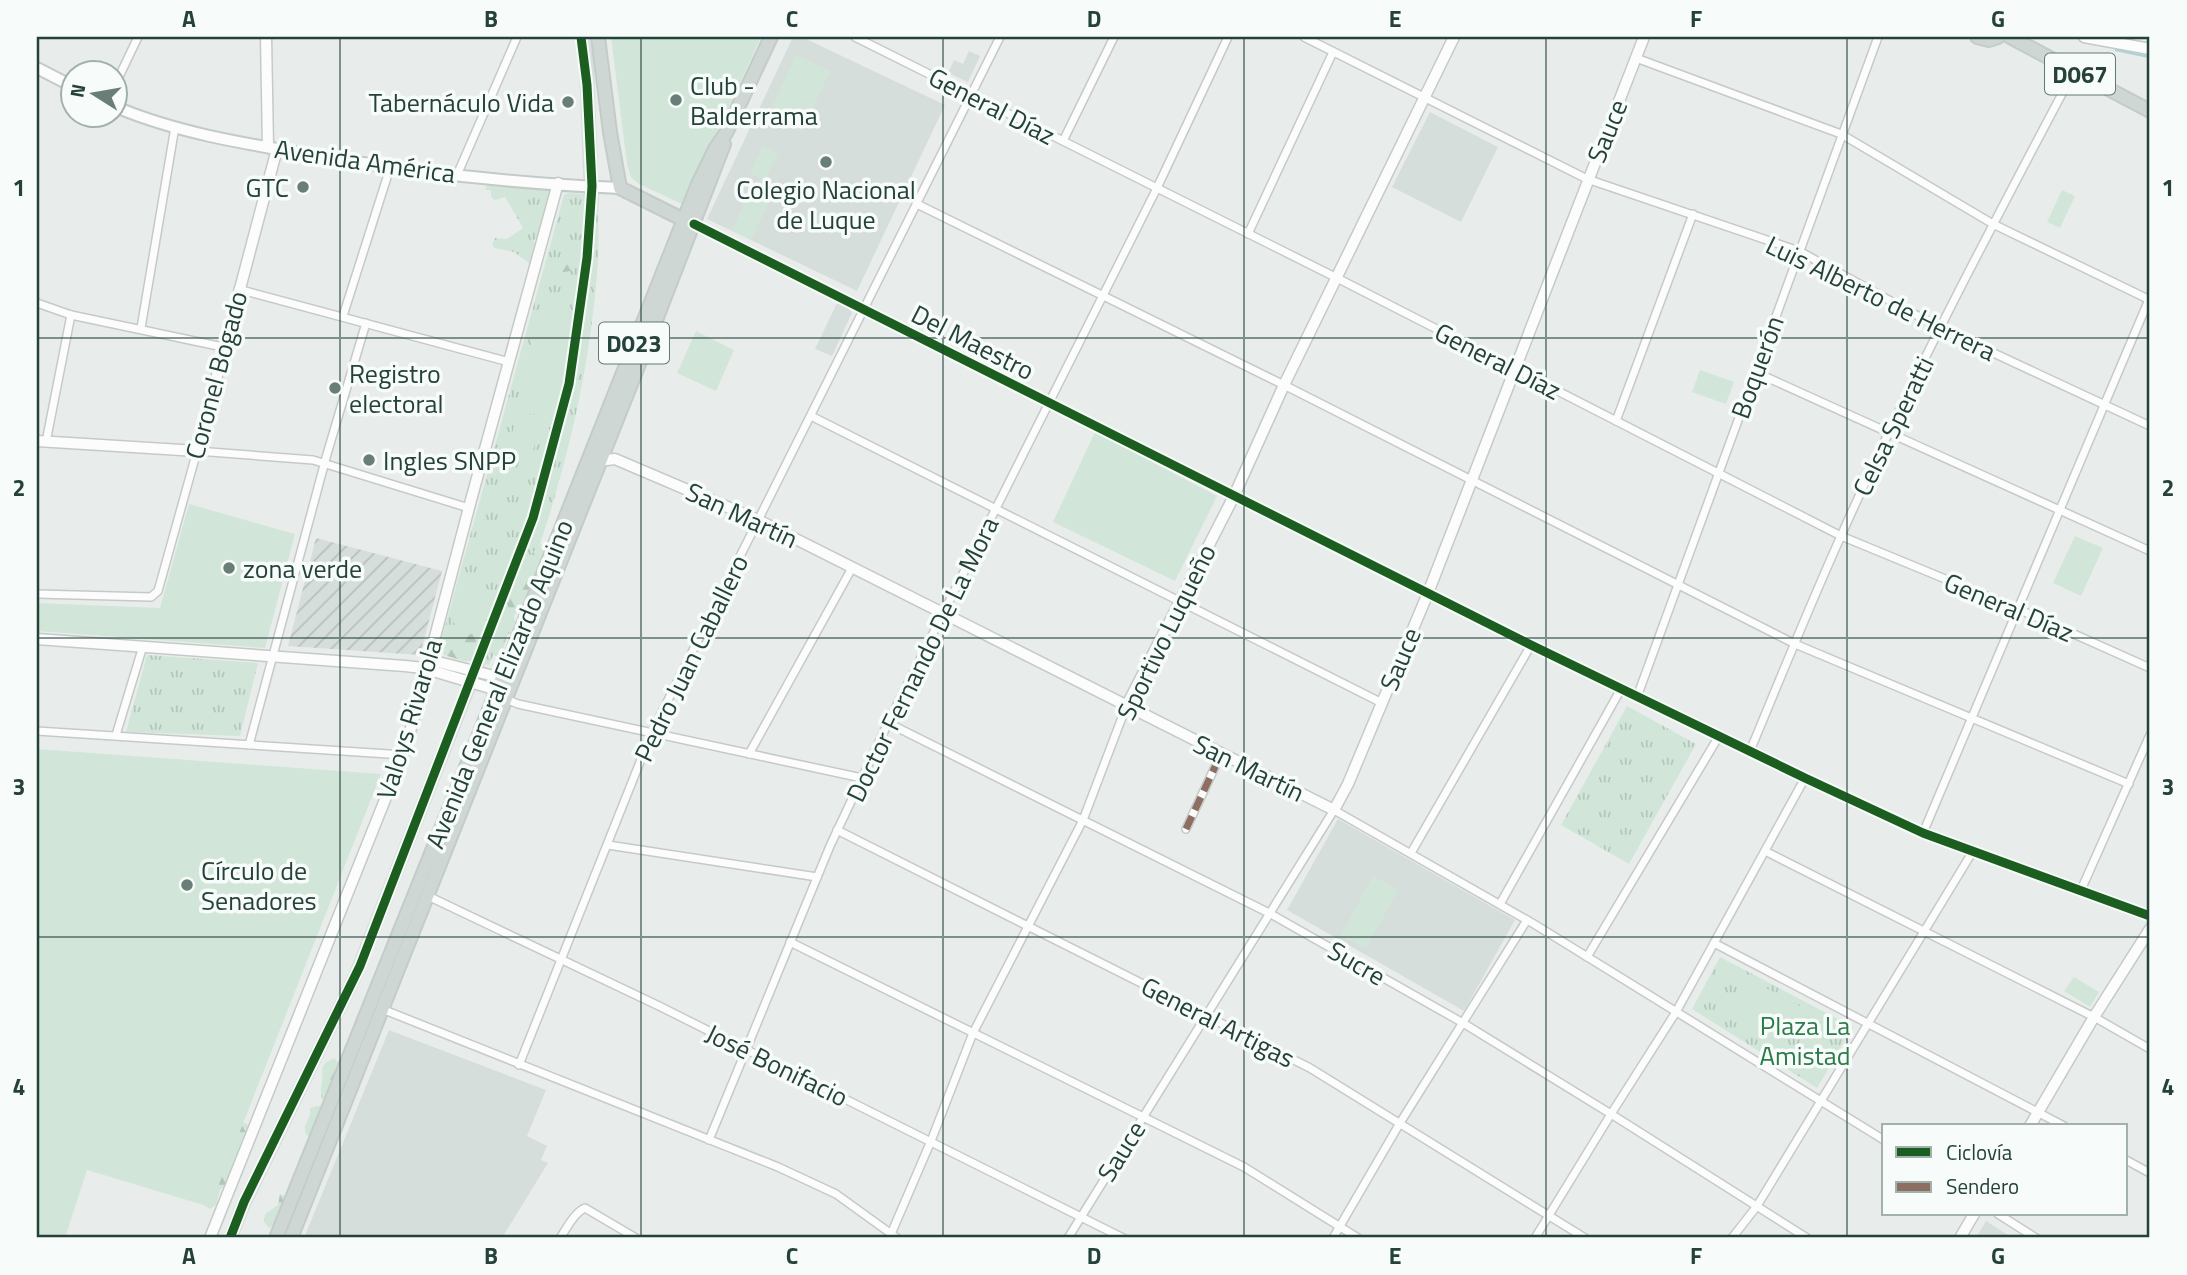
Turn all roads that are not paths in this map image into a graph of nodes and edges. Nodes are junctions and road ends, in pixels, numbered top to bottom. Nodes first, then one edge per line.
1 (138, 37) edge
2 (266, 37) edge
3 (517, 37) edge
4 (598, 37) edge
5 (771, 37) edge
6 (855, 37) edge
7 (1000, 37) edge
8 (1114, 37) edge
9 (1228, 37) edge
10 (1304, 37) edge
11 (1454, 37) edge
12 (1644, 37) edge
13 (1878, 37) edge
14 (1977, 37) edge
15 (1998, 37) edge
16 (2010, 37) edge
17 (2084, 37) edge
18 (2150, 49) edge
19 (1333, 51) junction
20 (1636, 58) junction
21 (127, 60) edge
22 (37, 68) edge
23 (2074, 71) junction
24 (60, 80) edge
25 (972, 96) junction
26 (1425, 99) junction
27 (2150, 111) edge
28 (130, 112) edge
29 (175, 127) junction
30 (1841, 134) junction
31 (1063, 141) junction
32 (272, 148) junction
33 (390, 168) junction
34 (457, 175) junction
35 (1587, 179) junction
36 (558, 183) junction
37 (620, 188) junction
38 (1157, 188) junction
39 (917, 204) junction
40 (1693, 214) junction
41 (688, 222) junction
42 (1993, 224) junction
43 (1248, 234) junction
44 (1799, 251) junction
45 (1337, 278) junction
46 (238, 289) junction
47 (1102, 295) junction
48 (2150, 299) edge
49 (37, 303) edge
50 (864, 310) junction
51 (71, 315) junction
52 (343, 316) junction
53 (366, 323) junction
54 (141, 328) junction
55 (1940, 328) junction
56 (223, 346) junction
57 (509, 362) junction
58 (1514, 369) junction
59 (1755, 372) junction
60 (1284, 385) junction
61 (1047, 403) junction
62 (2105, 405) junction
63 (811, 416) junction
64 (1616, 421) junction
65 (2150, 426) edge
66 (1889, 434) junction
67 (41, 441) edge
68 (197, 451) junction
69 (601, 460) junction
70 (325, 463) junction
71 (586, 466) junction
72 (1718, 473) junction
73 (1471, 480) junction
74 (1234, 496) junction
75 (469, 509) junction
76 (995, 510) junction
77 (2059, 511) junction
78 (758, 520) junction
79 (1841, 536) junction
80 (2150, 551) edge
81 (852, 568) junction
82 (1678, 585) junction
83 (1428, 593) junction
84 (37, 594) edge
85 (1180, 603) junction
86 (2018, 609) junction
87 (942, 614) junction
88 (37, 639) edge
89 (1795, 644) junction
90 (1531, 645) junction
91 (143, 646) junction
92 (271, 656) junction
93 (426, 665) junction
94 (2150, 668) edge
95 (1618, 688) junction
96 (502, 689) junction
97 (1637, 697) junction
98 (1382, 703) junction
99 (1126, 707) junction
100 (1972, 717) junction
101 (888, 723) junction
102 (37, 731) edge
103 (652, 732) junction
104 (117, 735) junction
105 (2150, 735) edge
106 (1719, 736) junction
107 (248, 746) junction
108 (1749, 751) junction
109 (749, 754) junction
110 (1221, 754) junction
111 (404, 755) junction
112 (862, 778) junction
113 (1805, 778) junction
114 (2129, 784) junction
115 (1334, 810) junction
116 (1083, 820) junction
117 (1186, 829) dead end
118 (837, 830) junction
119 (1923, 834) junction
120 (608, 845) junction
121 (1765, 851) junction
122 (1973, 851) junction
123 (1411, 853) junction
124 (817, 877) junction
125 (2081, 890) junction
126 (428, 896) junction
127 (1500, 904) junction
128 (1269, 913) junction
129 (2150, 916) edge
130 (1527, 920) junction
131 (1029, 926) junction
132 (2150, 929) edge
133 (1924, 931) junction
134 (790, 942) junction
135 (1714, 943) junction
136 (1587, 957) junction
137 (560, 959) junction
138 (377, 1007) junction
139 (1676, 1012) junction
140 (1206, 1015) junction
141 (2094, 1017) junction
142 (1463, 1023) junction
143 (1868, 1024) junction
144 (973, 1032) junction
145 (2150, 1049) edge
146 (746, 1050) junction
147 (519, 1065) junction
148 (1821, 1101) junction
149 (2038, 1112) junction
150 (1611, 1114) junction
151 (1143, 1116) junction
152 (1400, 1124) junction
153 (2030, 1124) edge
154 (2060, 1124) edge
155 (1882, 1139) edge
156 (709, 1140) junction
157 (931, 1141) junction
158 (2128, 1161) edge
159 (2150, 1173) edge
160 (1757, 1206) junction
161 (1549, 1215) junction
162 (1974, 1216) edge
163 (2001, 1216) edge
164 (1081, 1217) junction
165 (1340, 1227) junction
166 (894, 1236) edge
167 (210, 1238) edge
168 (276, 1238) edge
169 (291, 1238) edge
170 (560, 1238) edge
171 (636, 1238) edge
172 (1068, 1238) edge
173 (1123, 1238) edge
174 (1333, 1238) edge
175 (1358, 1238) edge
176 (1535, 1238) edge
177 (1585, 1238) edge
178 (1732, 1238) edge
179 (1807, 1238) edge
180 (1960, 1238) edge
181 (2036, 1238) edge

1 - 21 street
2 - 32 street, Coronel Bogado
3 - 34 street
4 - 37 main road
5 - 41 main road, Avenida General Elizardo Aquino / D023
6 - 25 street, General Díaz
7 - 25 street, Pedro Juan Caballero
8 - 31 street
9 - 38 street, Doctor Fernando De La Mora
10 - 19 street, Luis Alberto de Herrera
11 - 26 street, Sportivo Luqueño
12 - 20 street, Sauce
13 - 30 street, Boquerón
14 - 15 main road
16 - 23 main road, D067
17 - 18 street
19 - 26 street, Luis Alberto de Herrera
19 - 43 street
20 - 30 street
20 - 35 street, Sauce
22 - 24 main road
23 - 27 main road, D067
23 - 42 street, Celsa Speratti
25 - 31 street, General Díaz
25 - 39 street, Pedro Juan Caballero
26 - 35 street, Luis Alberto de Herrera
26 - 45 street, Sportivo Luqueño
28 - 29 main road, Avenida América
29 - 32 main road, Avenida América
29 - 54 street
30 - 42 street
30 - 44 street, Boquerón
31 - 38 street, General Díaz
32 - 33 main road, Avenida América
32 - 46 street, Coronel Bogado
33 - 34 main road, Avenida América
33 - 52 street
34 - 36 main road, Avenida América
35 - 40 street, Luis Alberto de Herrera
35 - 58 street, Sauce
36 - 37 main road, Avenida América
36 - 57 street, Valoys Rivarola
37 - 41 main road
38 - 43 street, General Díaz
38 - 47 street, Doctor Fernando De La Mora
39 - 47 street
39 - 50 street, Pedro Juan Caballero
40 - 44 street, Luis Alberto de Herrera
40 - 64 street
41 - 50 street, Del Maestro
41 - 69 main road, Avenida General Elizardo Aquino / D023
41 - 71 main road, Avenida General Elizardo Aquino / D023
42 - 48 street
42 - 55 street, Celsa Speratti
43 - 45 street, General Díaz
44 - 55 street, Luis Alberto de Herrera
44 - 59 street, Boquerón
45 - 58 street, General Díaz
45 - 60 street, Sportivo Luqueño
46 - 52 street
46 - 56 street, Coronel Bogado
47 - 60 street
47 - 61 street, Doctor Fernando De La Mora
48 - 62 street
49 - 51 street
50 - 61 street, Del Maestro
50 - 63 street, Pedro Juan Caballero
51 - 54 street
51 - 67 street
52 - 53 street
53 - 57 street
53 - 70 street
54 - 56 street
55 - 62 street, Luis Alberto de Herrera
55 - 66 street, Celsa Speratti
56 - 68 street, Coronel Bogado
57 - 75 street, Valoys Rivarola
58 - 64 street, General Díaz
58 - 73 street, Sauce
59 - 66 street
59 - 72 street, Boquerón
60 - 73 street
60 - 74 street, Sportivo Luqueño
61 - 74 street, Del Maestro
61 - 76 street, Doctor Fernando De La Mora
62 - 65 street, Luis Alberto de Herrera
62 - 77 street
63 - 76 street
63 - 78 street, Pedro Juan Caballero
64 - 72 street, General Díaz
66 - 77 street
66 - 79 street, Celsa Speratti
67 - 68 street
68 - 70 street
68 - 84 street, Coronel Bogado
69 - 71 street
69 - 78 street, San Martín
69 - 96 main road, Avenida General Elizardo Aquino / D023
70 - 75 street
70 - 92 street
71 - 96 main road, Avenida General Elizardo Aquino / D023
72 - 79 street, General Díaz
72 - 82 street, Boquerón
73 - 82 street
73 - 83 street, Sauce
74 - 83 street, Del Maestro
74 - 85 street, Sportivo Luqueño
75 - 93 street, Valoys Rivarola
76 - 85 street
76 - 87 street, Doctor Fernando De La Mora
77 - 80 street
77 - 86 street
78 - 81 street, San Martín
78 - 103 street, Pedro Juan Caballero
79 - 86 street, General Díaz
79 - 89 street, Celsa Speratti
81 - 87 street, San Martín
81 - 109 street
82 - 89 street
82 - 97 street, Boquerón
83 - 90 street, Del Maestro
83 - 98 street, Sauce
85 - 98 street
85 - 99 street, Sportivo Luqueño
86 - 94 street, General Díaz
86 - 100 street
87 - 99 street, San Martín
87 - 101 street, Doctor Fernando De La Mora
88 - 91 street
89 - 100 street
89 - 108 street, Celsa Speratti
90 - 95 street, Del Maestro
90 - 123 street
91 - 92 street
91 - 104 street
92 - 93 street
92 - 107 street
93 - 96 street
93 - 111 street, Valoys Rivarola
95 - 97 street, Del Maestro
95 - 127 street
96 - 103 street
96 - 126 main road, Avenida General Elizardo Aquino / D023
96 - 138 main road, Avenida General Elizardo Aquino / D023
97 - 106 street, Del Maestro
98 - 115 street, Sauce
99 - 110 street, San Martín
99 - 116 street, Sportivo Luqueño
100 - 114 street
100 - 119 street
101 - 112 street, Doctor Fernando De La Mora
101 - 116 street, Sucre
102 - 104 street
103 - 109 street
103 - 120 street, Pedro Juan Caballero
104 - 107 street
105 - 114 street
106 - 108 street, Del Maestro
106 - 136 street
107 - 111 street
108 - 113 street, Del Maestro
109 - 112 street
110 - 115 street, San Martín
110 - 117 street
111 - 167 street, Valoys Rivarola
112 - 118 street, Doctor Fernando De La Mora
113 - 119 street, Del Maestro
113 - 121 street
114 - 125 street
115 - 123 street, San Martín
115 - 128 street, Sauce
116 - 128 street, Sucre
116 - 131 street, Sportivo Luqueño
118 - 124 street, Doctor Fernando De La Mora
118 - 131 street, General Artigas
119 - 122 street, Del Maestro
120 - 124 street
120 - 137 street, Pedro Juan Caballero
121 - 133 street
121 - 135 street
122 - 125 street, Del Maestro
122 - 133 street
123 - 127 street, San Martín
124 - 134 street, Doctor Fernando De La Mora
125 - 129 street, Del Maestro
126 - 137 street, José Bonifacio
126 - 138 main road, Avenida General Elizardo Aquino / D023
127 - 130 street, San Martín
128 - 140 street, Sauce
128 - 142 street, Sucre
130 - 136 street, San Martín
130 - 142 street
131 - 140 street, General Artigas
131 - 144 street, Sportivo Luqueño
132 - 141 street
133 - 141 street
133 - 143 street
134 - 144 street
134 - 146 street, Doctor Fernando De La Mora
135 - 139 street
135 - 143 street
136 - 139 street, San Martín
137 - 146 street, José Bonifacio
137 - 147 street, Pedro Juan Caballero
138 - 147 street
138 - 168 main road, Avenida General Elizardo Aquino / D023
138 - 169 main road, Avenida General Elizardo Aquino / D023
139 - 148 street, San Martín
139 - 150 street
140 - 151 street, Sauce
140 - 152 street, General Artigas
141 - 145 street
141 - 149 street
142 - 150 street, Sucre
142 - 152 street
143 - 148 street
143 - 149 street
144 - 151 street
144 - 157 street, Sportivo Luqueño
146 - 156 street, Doctor Fernando De La Mora
146 - 157 street, José Bonifacio
147 - 156 street
148 - 155 street, San Martín
148 - 160 street
149 - 153 street
149 - 154 street
150 - 160 street, Sucre
150 - 161 street
151 - 164 street, Sauce
151 - 165 street
152 - 161 street, General Artigas
152 - 165 street
156 - 166 street
157 - 164 street, José Bonifacio
157 - 166 street, Sportivo Luqueño
158 - 159 street
160 - 178 street
160 - 179 street, Sucre
161 - 176 street
161 - 177 street, General Artigas
162 - 180 street
163 - 181 street
164 - 172 street, Sauce
164 - 173 street, José Bonifacio
165 - 174 street
165 - 175 street
170 - 171 street

